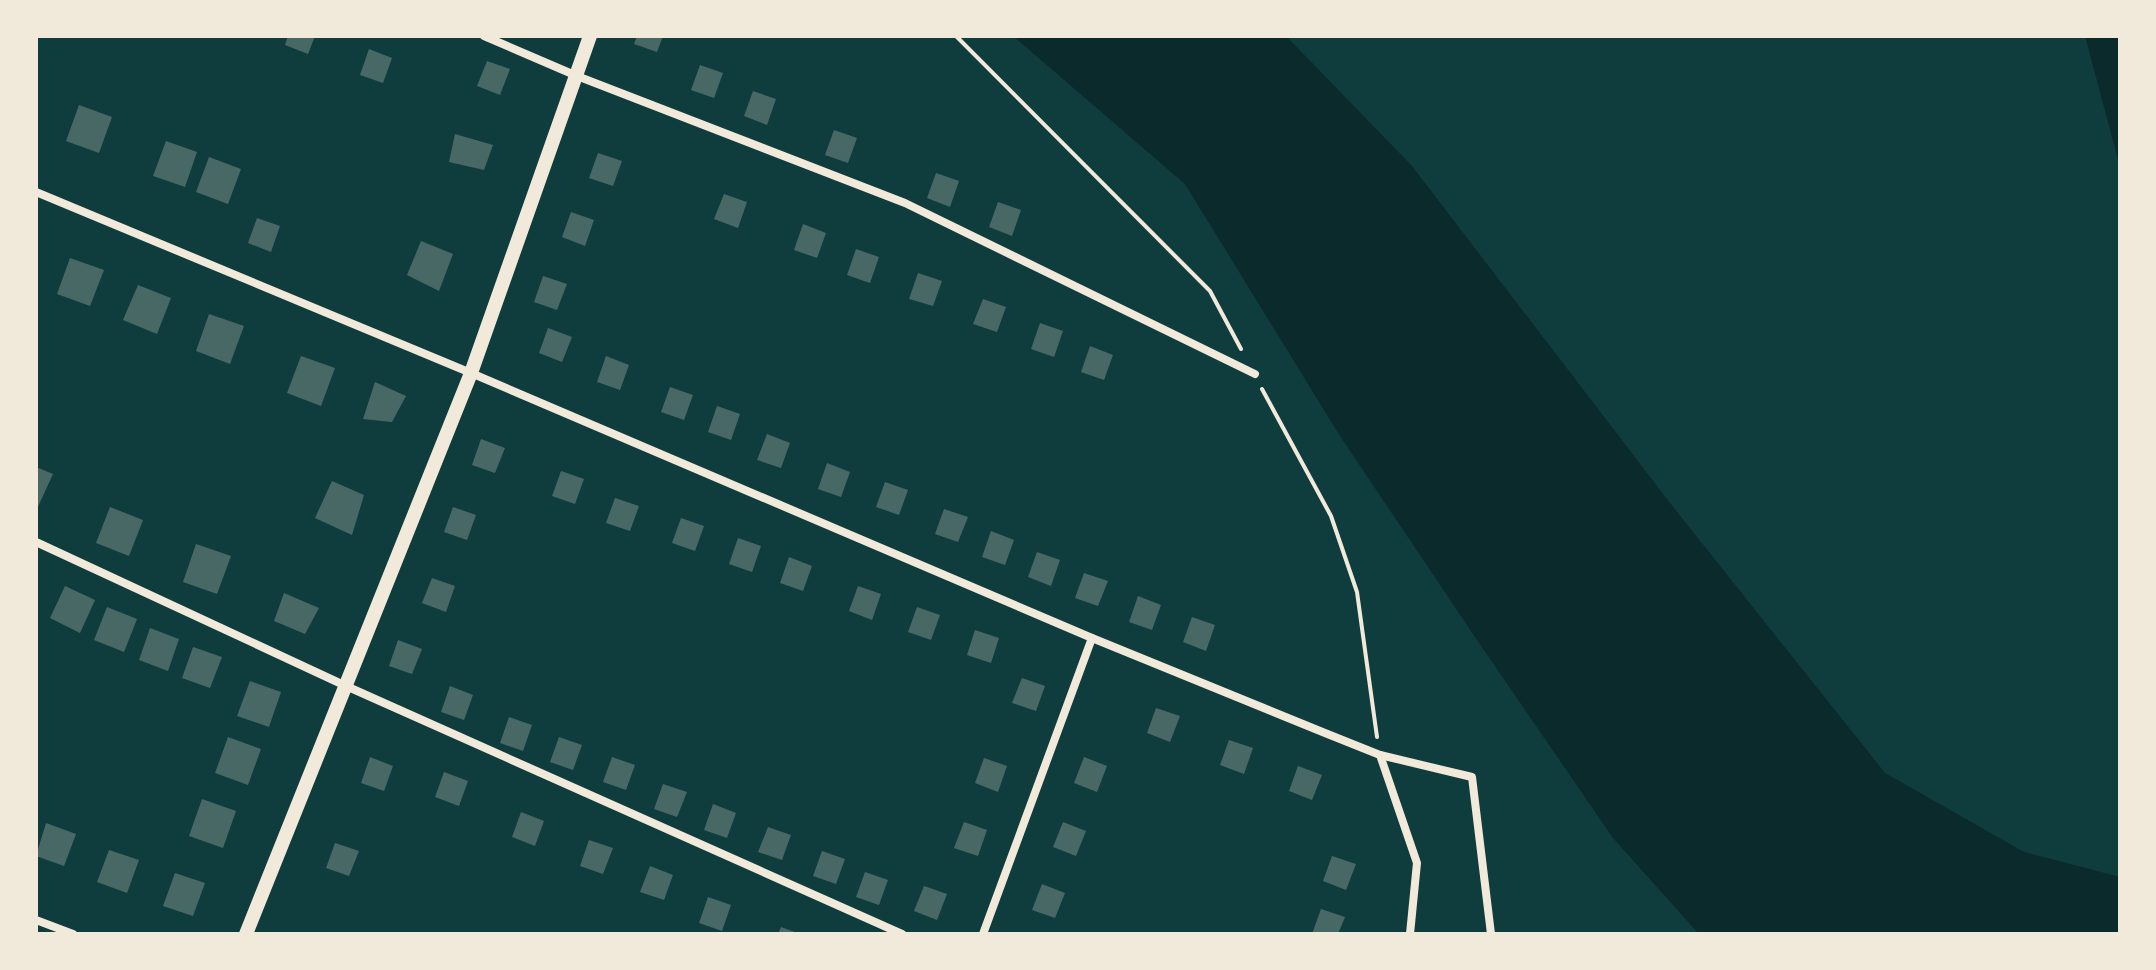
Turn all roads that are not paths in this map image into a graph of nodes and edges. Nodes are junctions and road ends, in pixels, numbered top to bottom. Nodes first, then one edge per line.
1 (484, 36) edge
2 (590, 36) edge
3 (577, 76) junction
4 (36, 192) edge
5 (471, 373) junction
6 (1255, 374) dead end
7 (36, 542) edge
8 (1092, 638) junction
9 (346, 686) junction
10 (1380, 755) junction
11 (36, 920) edge
12 (73, 934) edge
13 (246, 934) edge
14 (902, 934) edge
15 (983, 934) edge
16 (1410, 934) edge
17 (1491, 934) edge

1 - 3 street
2 - 3 street
3 - 5 street
3 - 6 street
4 - 5 street
5 - 8 street
5 - 9 street
7 - 9 street
8 - 10 street
8 - 15 street
9 - 13 street
9 - 14 street
10 - 16 street
10 - 17 street
11 - 12 street

